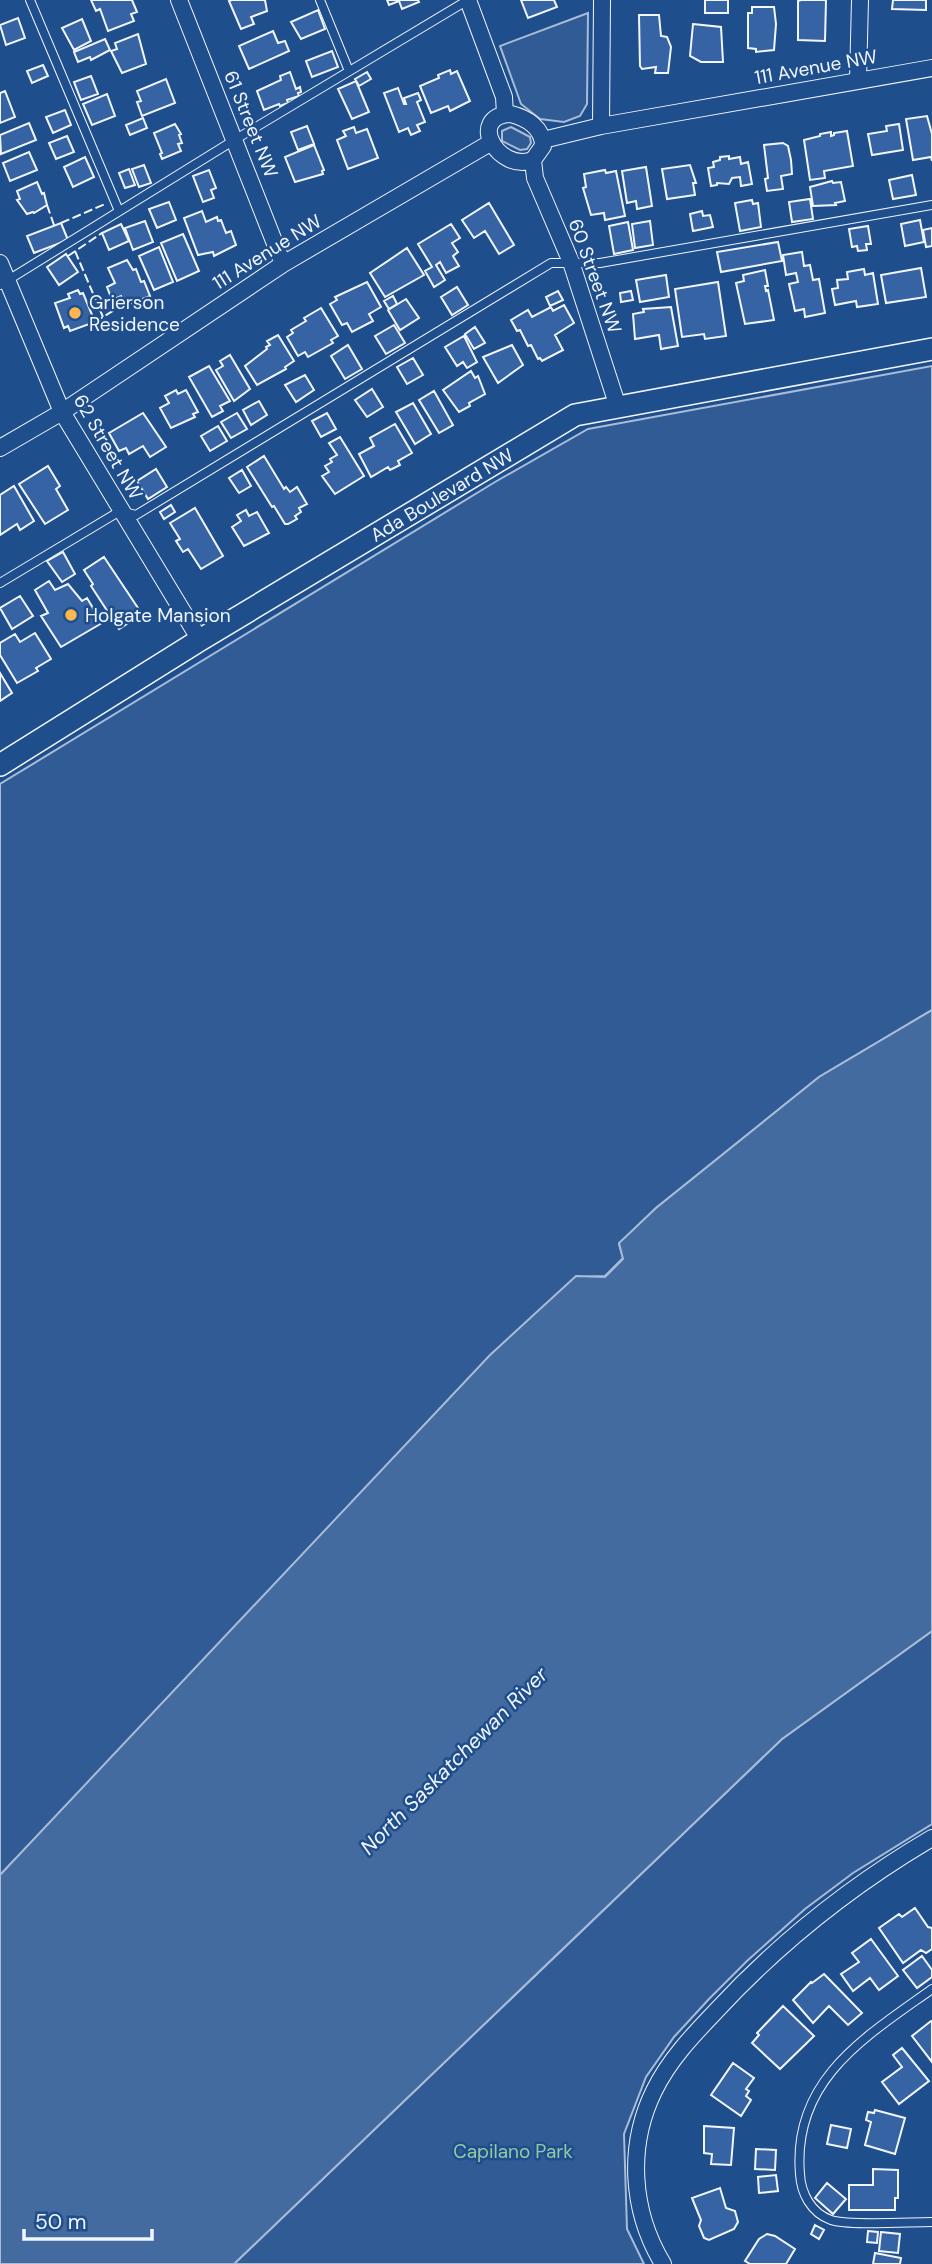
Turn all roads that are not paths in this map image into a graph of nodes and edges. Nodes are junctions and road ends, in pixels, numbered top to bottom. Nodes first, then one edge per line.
1 (30, 0) edge
2 (179, 0) edge
3 (320, 0) edge
4 (468, 0) edge
5 (602, 0) edge
6 (860, 0) edge
7 (932, 68) edge
8 (349, 71) junction
9 (858, 80) junction
10 (505, 114) junction
11 (601, 126) junction
12 (236, 139) junction
13 (543, 140) junction
14 (490, 143) junction
15 (533, 160) junction
16 (932, 205) edge
17 (119, 211) junction
18 (571, 262) junction
19 (0, 263) edge
20 (283, 264) junction
21 (4, 283) edge
22 (932, 349) edge
23 (618, 407) junction
24 (62, 412) junction
25 (0, 448) edge
26 (120, 511) junction
27 (0, 583) edge
28 (200, 640) junction
29 (0, 765) edge
30 (932, 1838) edge
31 (932, 1989) edge
32 (932, 2222) edge
33 (663, 2264) edge

1 - 17 lane
2 - 12 street, 61 Street NW
3 - 8 lane
4 - 8 lane
4 - 10 street
5 - 11 street
6 - 9 street
7 - 9 street, 111 Avenue NW
8 - 12 lane
9 - 11 street, 111 Avenue NW
10 - 13 street
10 - 14 street
11 - 13 street, 111 Avenue NW
12 - 17 lane
12 - 20 street, 61 Street NW
13 - 15 street
14 - 15 street
14 - 20 street, 111 Avenue NW
15 - 18 street, 60 Street NW
16 - 18 lane
17 - 21 lane
18 - 23 street, 60 Street NW
18 - 26 lane
19 - 21 street, 62 Street NW
20 - 24 street, 111 Avenue NW
21 - 24 street, 62 Street NW
22 - 23 street, Ada Boulevard NW
23 - 28 street, Ada Boulevard NW
24 - 25 street, 111 Avenue NW
24 - 26 street, 62 Street NW
26 - 27 lane
26 - 28 street, 62 Street NW
28 - 29 street, Ada Boulevard NW
30 - 33 street
31 - 32 lane

